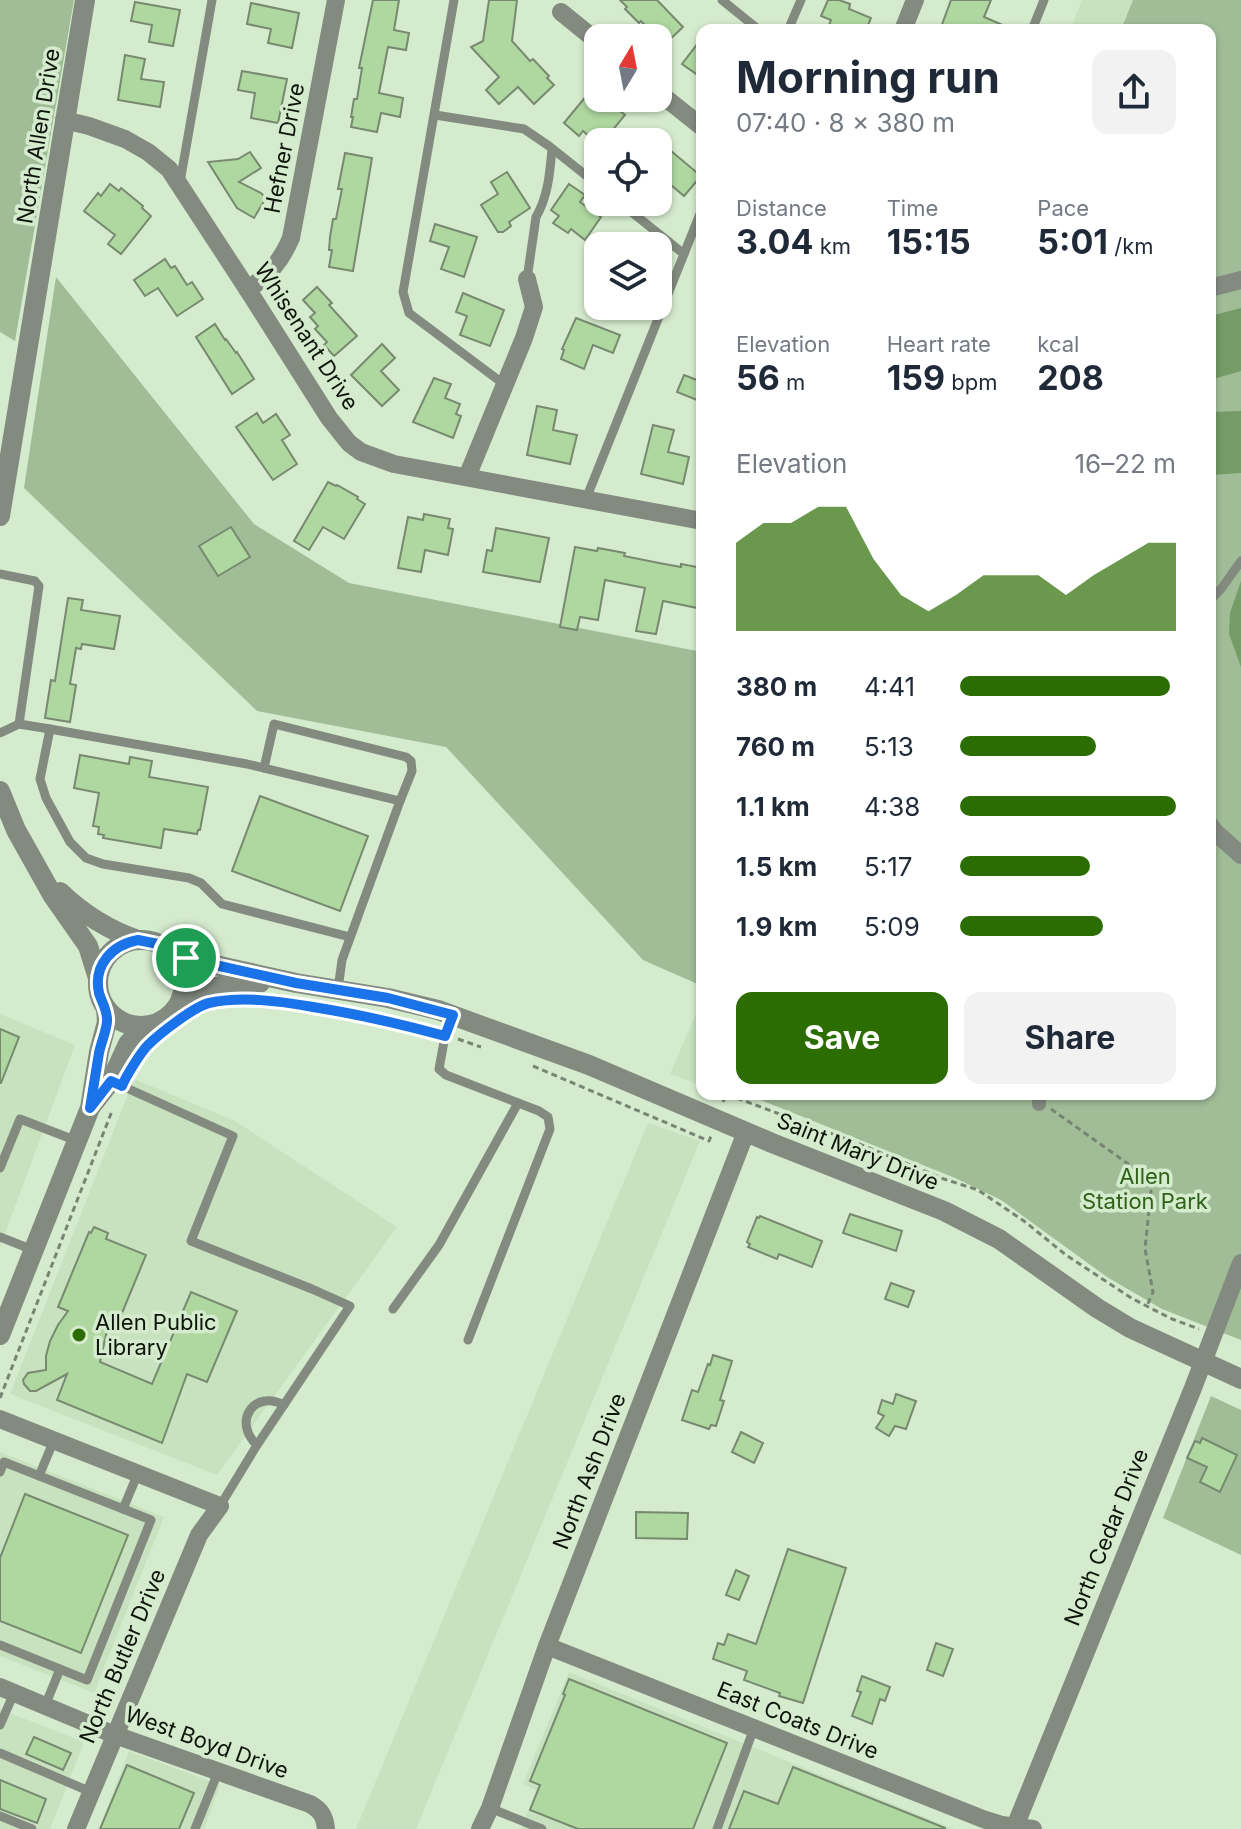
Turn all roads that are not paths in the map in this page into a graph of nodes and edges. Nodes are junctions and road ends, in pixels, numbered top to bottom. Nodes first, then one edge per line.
1 (85, 0) edge
2 (212, 0) edge
3 (336, 0) edge
4 (454, 0) edge
5 (722, 0) edge
6 (801, 0) edge
7 (913, 0) edge
8 (1044, 0) edge
9 (561, 12) dead end
10 (752, 24) edge
11 (791, 24) edge
12 (905, 24) edge
13 (1034, 24) edge
14 (584, 31) edge
15 (672, 103) edge
16 (435, 115) junction
17 (64, 120) junction
18 (696, 122) edge
19 (552, 149) junction
20 (584, 174) edge
21 (180, 184) junction
22 (636, 216) edge
23 (696, 224) edge
24 (684, 254) junction
25 (527, 279) joint
26 (1241, 280) edge
27 (1216, 286) edge
28 (248, 290) junction
29 (505, 385) junction
30 (6, 441) edge
31 (467, 477) junction
32 (586, 499) junction
33 (0, 516) edge
34 (696, 520) edge
35 (1241, 561) edge
36 (0, 574) edge
37 (1216, 594) edge
38 (19, 724) junction
39 (50, 729) junction
40 (0, 733) edge
41 (264, 768) junction
42 (0, 791) edge
43 (400, 801) junction
44 (1216, 833) edge
45 (1241, 855) edge
46 (41, 874) junction
47 (350, 937) junction
48 (138, 940) junction
49 (168, 949) junction
50 (98, 978) junction
51 (296, 983) junction
52 (338, 990) junction
53 (184, 1007) junction
54 (106, 1008) junction
55 (453, 1015) junction
56 (150, 1032) junction
57 (116, 1083) junction
58 (518, 1103) junction
59 (90, 1108) junction
60 (746, 1132) junction
61 (77, 1141) junction
62 (0, 1168) edge
63 (0, 1237) edge
64 (33, 1250) junction
65 (1241, 1263) edge
66 (393, 1309) dead end
67 (0, 1335) edge
68 (468, 1340) dead end
69 (1203, 1362) junction
70 (1241, 1379) edge
71 (284, 1405) junction
72 (0, 1419) edge
73 (54, 1440) junction
74 (257, 1445) junction
75 (0, 1472) edge
76 (138, 1473) junction
77 (39, 1476) junction
78 (220, 1506) junction
79 (123, 1509) junction
80 (0, 1645) edge
81 (547, 1646) junction
82 (60, 1669) junction
83 (7, 1690) edge
84 (45, 1706) junction
85 (0, 1725) edge
86 (754, 1728) junction
87 (115, 1735) junction
88 (0, 1753) edge
89 (218, 1772) junction
90 (91, 1792) junction
91 (490, 1808) junction
92 (0, 1816) edge
93 (1021, 1828) edge
94 (32, 1829) edge
95 (76, 1829) edge
96 (195, 1829) edge
97 (326, 1829) edge
98 (480, 1829) edge
99 (542, 1829) edge
100 (717, 1829) edge

1 - 17 street, North Allen Drive
2 - 21 lane
3 - 28 street, Hefner Drive
4 - 16 lane
5 - 10 lane
6 - 11 lane
7 - 12 street
8 - 13 lane
9 - 14 street
15 - 18 street
16 - 19 lane
16 - 29 lane
17 - 21 street, Whisenant Drive
17 - 30 street, North Allen Drive
19 - 20 lane
19 - 25 lane
21 - 28 street, Whisenant Drive
22 - 24 lane
23 - 24 lane
24 - 32 lane
25 - 29 street
26 - 27 street
28 - 31 street, Whisenant Drive
29 - 31 street
30 - 33 street, North Allen Drive
31 - 32 street, Whisenant Drive
32 - 34 street, Whisenant Drive
35 - 37 lane
36 - 38 lane
38 - 39 lane
38 - 40 lane
39 - 41 lane
39 - 47 lane
41 - 43 lane
41 - 43 lane
42 - 46 street
43 - 47 lane
44 - 45 street
46 - 48 street
46 - 50 street
47 - 52 lane
48 - 49 street
48 - 50 street
49 - 51 street, Saint Mary Drive
49 - 53 street
50 - 54 street
51 - 52 street, Saint Mary Drive
51 - 53 street, Saint Mary Drive
52 - 55 street, Saint Mary Drive
53 - 56 street
54 - 56 street
54 - 59 street
55 - 58 lane
55 - 60 street, Saint Mary Drive
56 - 57 street
57 - 59 street
57 - 71 lane
58 - 66 lane
58 - 68 lane
59 - 61 street
60 - 69 street, Saint Mary Drive
60 - 81 street, North Ash Drive
61 - 62 lane
61 - 64 street
63 - 64 lane
64 - 67 street
65 - 69 street, North Cedar Drive
69 - 70 street, Saint Mary Drive
69 - 93 street, North Cedar Drive
71 - 74 lane
71 - 74 lane
72 - 73 street
73 - 76 street
73 - 77 lane
74 - 78 lane
75 - 77 lane
76 - 78 street
76 - 79 lane
77 - 79 lane
78 - 87 street, North Butler Drive
79 - 82 lane
80 - 82 lane
81 - 86 street, East Coats Drive
81 - 91 street, North Ash Drive
82 - 84 lane
83 - 84 street, West Boyd Drive
83 - 85 lane
84 - 87 street, West Boyd Drive
86 - 93 street, East Coats Drive
86 - 100 lane
87 - 89 street, West Boyd Drive
87 - 90 street, North Butler Drive
88 - 90 lane
89 - 96 lane
89 - 97 street, West Boyd Drive
90 - 95 street, North Butler Drive
91 - 98 street, North Ash Drive
91 - 99 lane
92 - 94 lane

